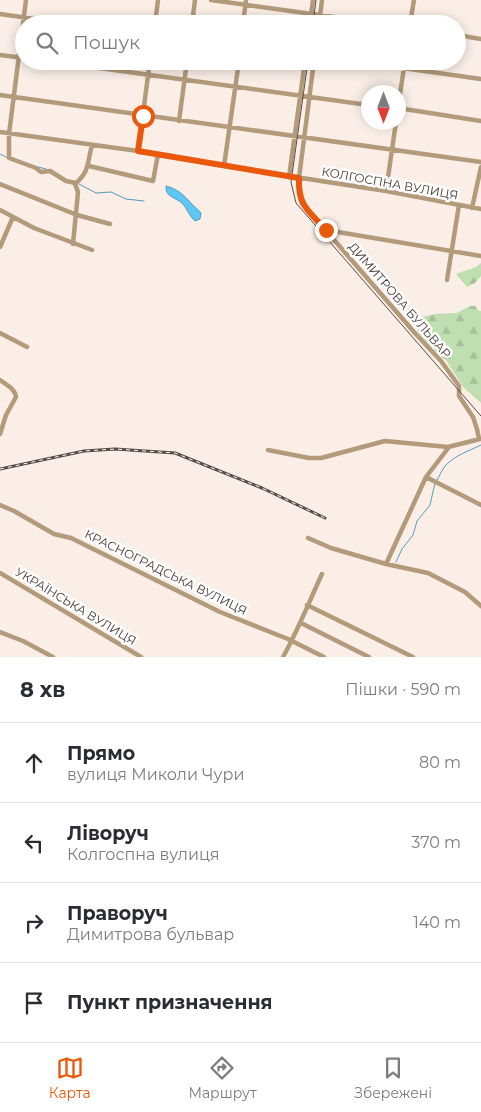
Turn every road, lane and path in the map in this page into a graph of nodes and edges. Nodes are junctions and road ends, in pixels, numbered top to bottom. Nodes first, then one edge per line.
1 (26, 0) edge
2 (158, 0) edge
3 (195, 0) edge
4 (210, 0) edge
5 (313, 0) edge
6 (322, 0) edge
7 (414, 0) edge
8 (246, 2) edge
9 (0, 14) edge
10 (311, 14) junction
11 (24, 15) edge
12 (156, 15) edge
13 (193, 15) edge
14 (244, 15) edge
15 (320, 15) joint
16 (412, 15) edge
17 (15, 16) edge
18 (466, 36) edge
19 (481, 39) edge
20 (0, 55) edge
21 (15, 57) edge
22 (19, 70) edge
23 (112, 70) edge
24 (149, 70) edge
25 (186, 70) edge
26 (238, 70) edge
27 (304, 70) edge
28 (313, 70) edge
29 (404, 70) edge
30 (418, 70) edge
31 (148, 75) junction
32 (481, 79) edge
33 (185, 80) junction
34 (401, 85) edge
35 (236, 86) junction
36 (0, 95) edge
37 (300, 96) junction
38 (14, 97) junction
39 (309, 97) junction
40 (361, 104) edge
41 (406, 109) edge
42 (143, 116) junction
43 (179, 121) junction
44 (481, 121) edge
45 (229, 128) junction
46 (395, 130) edge
47 (0, 132) edge
48 (9, 134) junction
49 (294, 136) junction
50 (304, 138) junction
51 (92, 145) junction
52 (393, 149) junction
53 (138, 151) junction
54 (158, 154) junction
55 (481, 162) edge
56 (89, 166) junction
57 (224, 166) junction
58 (481, 167) edge
59 (289, 176) junction
60 (299, 178) junction
61 (76, 183) junction
62 (0, 184) edge
63 (386, 191) junction
64 (459, 205) junction
65 (472, 208) junction
66 (481, 209) edge
67 (0, 210) edge
68 (77, 214) junction
69 (13, 217) junction
70 (110, 224) dead end
71 (326, 230) junction
72 (73, 244) junction
73 (0, 247) edge
74 (92, 250) dead end
75 (451, 251) junction
76 (481, 256) edge
77 (446, 280) dead end
78 (0, 332) edge
79 (27, 347) dead end
80 (0, 380) edge
81 (0, 434) edge
82 (480, 439) edge
83 (449, 447) junction
84 (268, 450) dead end
85 (426, 477) junction
86 (0, 505) edge
87 (481, 505) edge
88 (308, 538) dead end
89 (386, 564) junction
90 (0, 573) edge
91 (322, 574) dead end
92 (307, 605) junction
93 (481, 606) edge
94 (301, 623) junction
95 (0, 632) edge
96 (292, 641) junction
97 (53, 657) edge
98 (141, 657) edge
99 (283, 657) edge
100 (324, 657) edge
101 (369, 657) edge
102 (413, 657) edge

1 - 11 street
2 - 12 street
3 - 13 street
4 - 8 street
5 - 10 street
6 - 15 street
7 - 16 street
8 - 10 street
8 - 14 street
9 - 17 street
10 - 15 street
18 - 19 street
20 - 21 street
22 - 38 street
23 - 31 street
24 - 31 street
25 - 33 street
26 - 35 street
27 - 37 street
28 - 39 street, ДИМИТРОВА БУЛЬВАР
29 - 34 street
30 - 32 street
31 - 33 street
31 - 42 street
33 - 35 street
33 - 43 street
35 - 37 street
35 - 45 street
36 - 38 street
37 - 39 street
37 - 49 street
38 - 42 street
38 - 48 street
39 - 40 street
39 - 50 street, ДИМИТРОВА БУЛЬВАР
41 - 44 street
42 - 43 street
42 - 53 street
43 - 45 street
45 - 49 street
45 - 57 street
46 - 52 street
47 - 48 street, КОЛГОСПНА ВУЛИЦЯ
48 - 51 street, КОЛГОСПНА ВУЛИЦЯ
48 - 61 street
49 - 50 street
49 - 59 street
50 - 52 street
50 - 60 street, ДИМИТРОВА БУЛЬВАР
51 - 53 street, КОЛГОСПНА ВУЛИЦЯ
51 - 56 street
52 - 55 street
52 - 63 street
53 - 54 street, КОЛГОСПНА ВУЛИЦЯ
54 - 56 street
54 - 57 street, КОЛГОСПНА ВУЛИЦЯ
56 - 61 street
57 - 59 street, КОЛГОСПНА ВУЛИЦЯ
58 - 65 street
59 - 60 street, КОЛГОСПНА ВУЛИЦЯ
60 - 63 street, КОЛГОСПНА ВУЛИЦЯ
60 - 71 street, ДИМИТРОВА БУЛЬВАР
61 - 68 street
62 - 68 street
63 - 64 street, КОЛГОСПНА ВУЛИЦЯ
64 - 65 street, КОЛГОСПНА ВУЛИЦЯ
64 - 75 street
65 - 66 street, КОЛГОСПНА ВУЛИЦЯ
67 - 69 street
68 - 70 street
68 - 72 street
69 - 72 street
69 - 73 street
71 - 75 street
71 - 82 street, ДИМИТРОВА БУЛЬВАР
72 - 74 street
75 - 76 street
75 - 77 street
78 - 79 street
80 - 81 street
82 - 83 street
83 - 84 street
83 - 85 street
85 - 87 street
85 - 89 street
86 - 96 street, КРАСНОГРАДСЬКА ВУЛИЦЯ
88 - 89 street
89 - 93 street
90 - 98 street, УКРАЇНСЬКА ВУЛИЦЯ
91 - 92 street
92 - 94 street
92 - 102 street
94 - 96 street
94 - 101 street
95 - 97 street
96 - 99 street
96 - 100 street, КРАСНОГРАДСЬКА ВУЛИЦЯ

